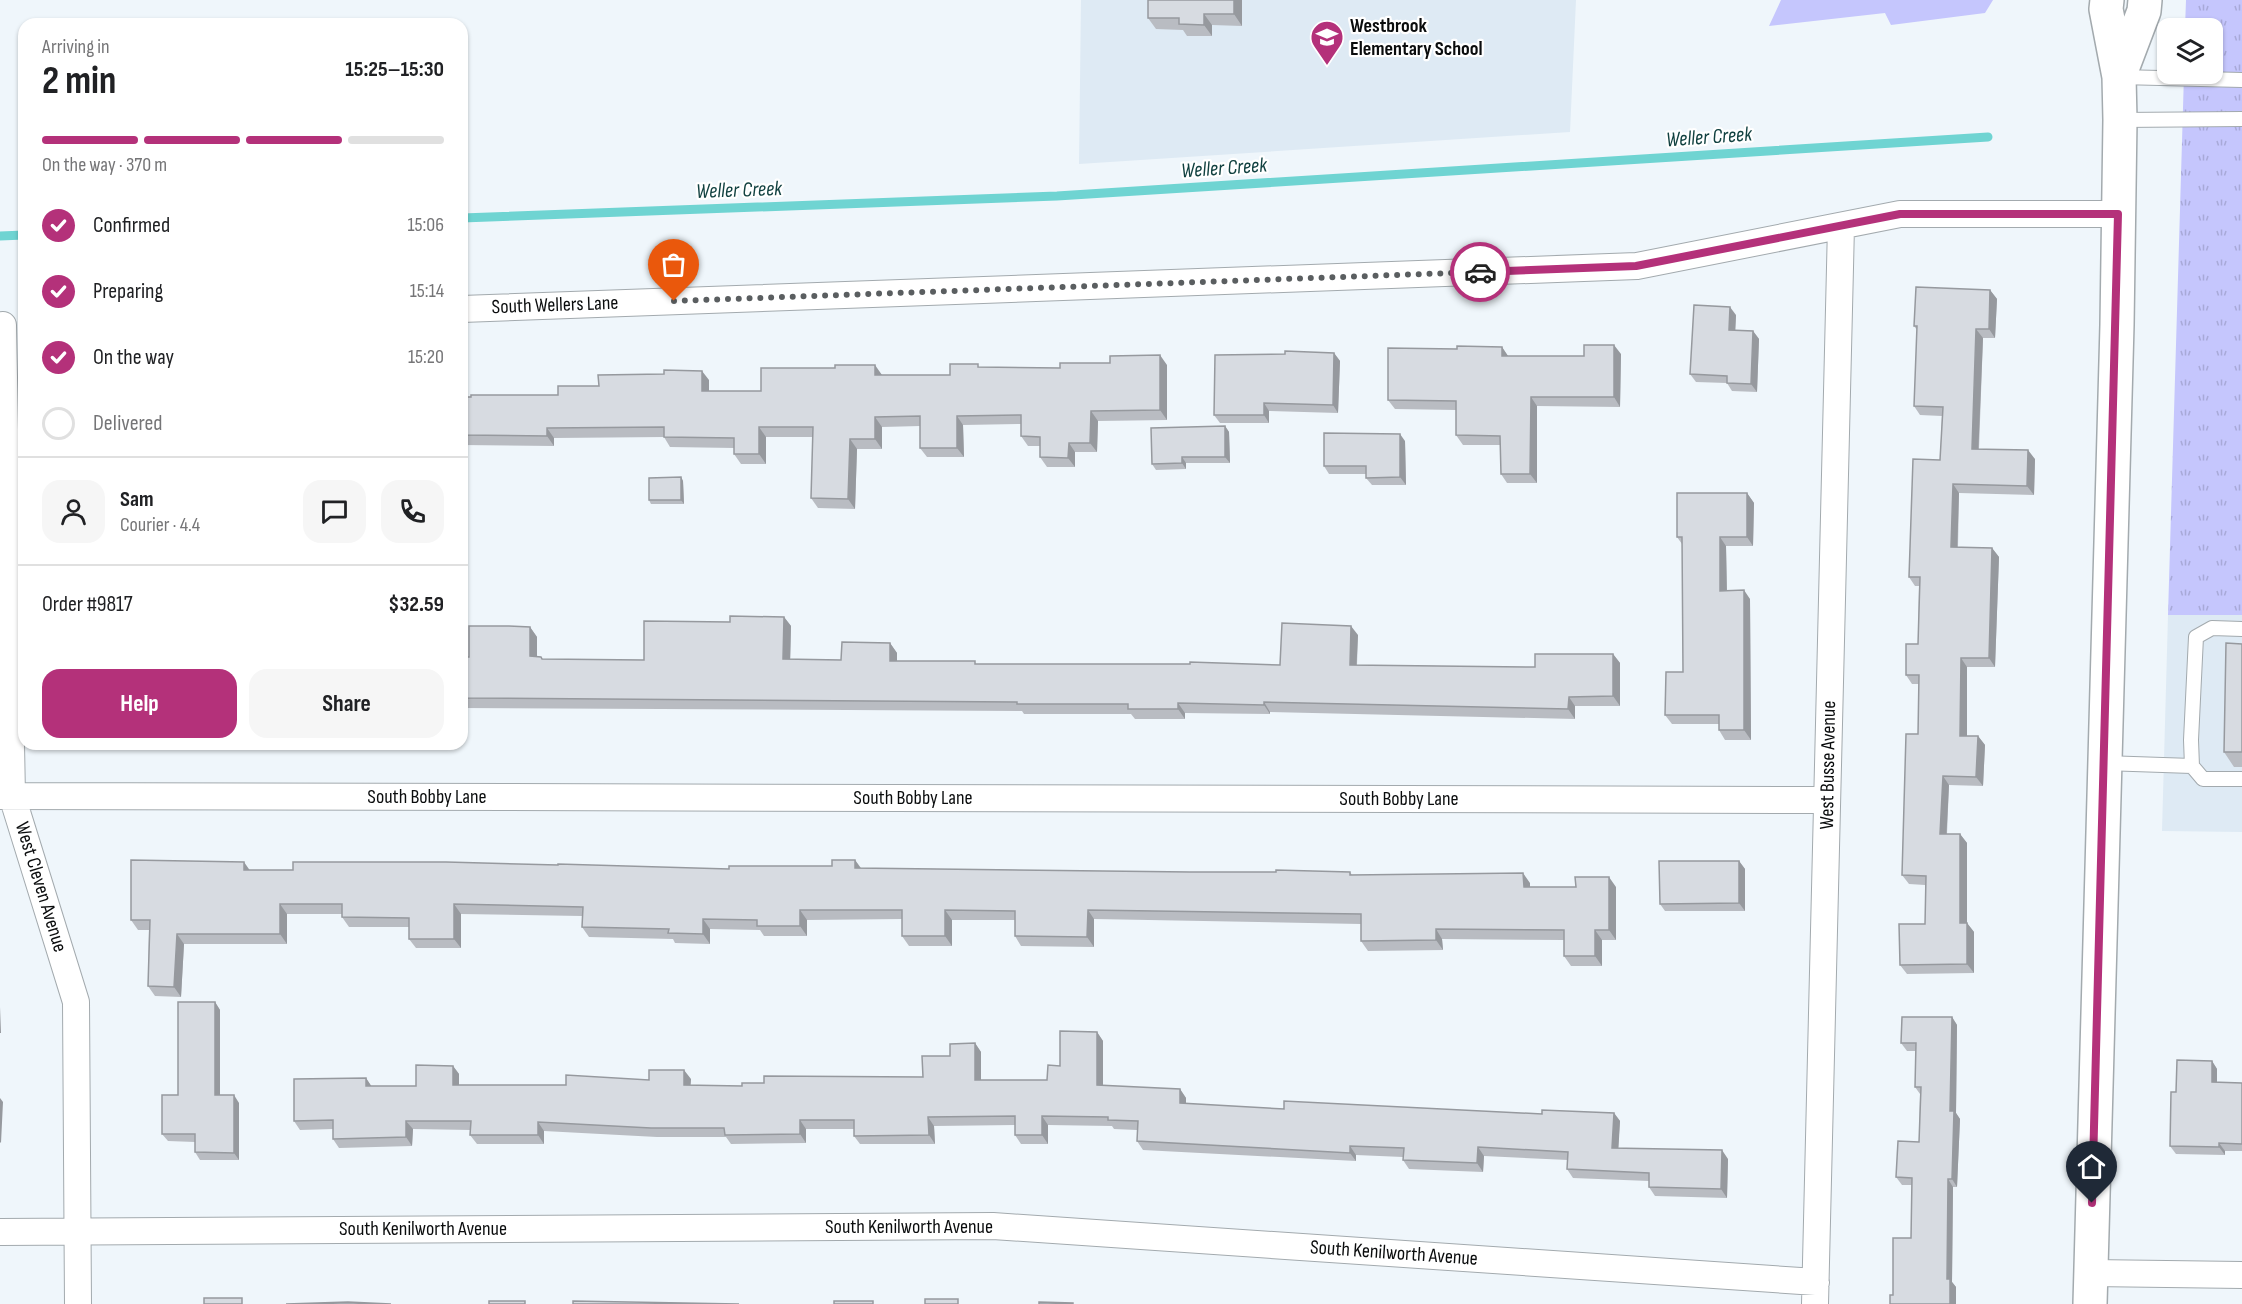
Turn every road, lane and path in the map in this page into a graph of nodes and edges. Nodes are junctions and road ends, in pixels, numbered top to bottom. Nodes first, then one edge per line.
1 (2107, 0) edge
2 (2145, 0) edge
3 (2119, 77) junction
4 (2242, 80) edge
5 (2242, 119) edge
6 (2120, 120) junction
7 (2118, 214) junction
8 (1841, 226) junction
9 (468, 309) edge
10 (9, 325) edge
11 (2242, 629) edge
12 (2103, 764) junction
13 (2192, 766) junction
14 (2242, 779) edge
15 (6, 796) edge
16 (1827, 800) junction
17 (76, 1231) junction
18 (0, 1232) edge
19 (2242, 1275) edge
20 (2090, 1288) edge
21 (1815, 1293) edge
22 (78, 1304) edge

1 - 3 main road
2 - 3 main road
3 - 4 lane
3 - 6 main road
5 - 6 lane
6 - 7 main road
7 - 8 street, South Wellers Lane
7 - 12 main road
8 - 9 street, South Wellers Lane
8 - 16 street, West Busse Avenue
10 - 15 street, West Cleven Avenue
11 - 13 lane
12 - 13 lane
12 - 20 main road
13 - 14 lane
15 - 16 street, South Bobby Lane
15 - 17 street, West Cleven Avenue
16 - 21 street, West Busse Avenue
17 - 18 street, South Kenilworth Avenue
17 - 21 street, South Kenilworth Avenue
17 - 22 street, West Cleven Avenue
19 - 20 street

